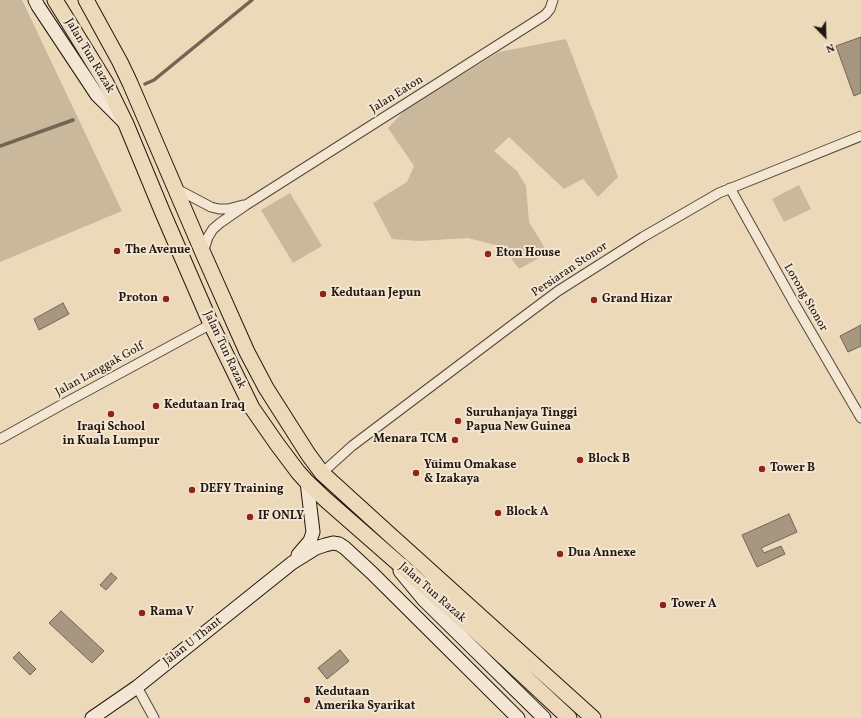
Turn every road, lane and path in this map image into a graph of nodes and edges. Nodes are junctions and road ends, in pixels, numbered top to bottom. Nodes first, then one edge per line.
1 (55, 0) edge
2 (86, 0) edge
3 (94, 0) edge
4 (553, 0) edge
5 (37, 3) edge
6 (120, 62) junction
7 (126, 124) junction
8 (861, 136) edge
9 (175, 188) junction
10 (730, 188) junction
11 (246, 205) junction
12 (203, 254) junction
13 (211, 324) junction
14 (861, 418) edge
15 (0, 439) edge
16 (322, 473) junction
17 (308, 482) junction
18 (384, 551) junction
19 (292, 563) junction
20 (372, 573) joint
21 (137, 687) junction
22 (92, 718) edge
23 (154, 718) edge
24 (518, 718) edge
25 (544, 718) edge
26 (569, 718) edge
27 (593, 718) edge

1 - 7 main road, Jalan Tun Razak
2 - 6 main road, Jalan Tun Razak
3 - 6 main road
4 - 11 street, Jalan Eaton
5 - 7 street
6 - 9 main road, Jalan Tun Razak
7 - 13 main road, Jalan Tun Razak
8 - 10 street, Persiaran Stonor
9 - 11 street, Jalan Eaton
9 - 12 main road, Jalan Tun Razak
10 - 14 street, Lorong Stonor
10 - 16 street, Persiaran Stonor
11 - 12 street, Jalan Eaton
12 - 16 main road, Jalan Tun Razak
13 - 15 street, Jalan Langgak Golf
13 - 17 main road, Jalan Tun Razak
16 - 27 main road, Jalan Tun Razak
17 - 18 main road, Jalan Tun Razak
17 - 19 street, Jalan U Thant
18 - 25 street
18 - 26 main road, Jalan Tun Razak
19 - 20 street, Jalan U Thant
19 - 21 street, Jalan U Thant
20 - 24 street, Jalan Tun Razak
21 - 22 street, Jalan U Thant
21 - 23 street

